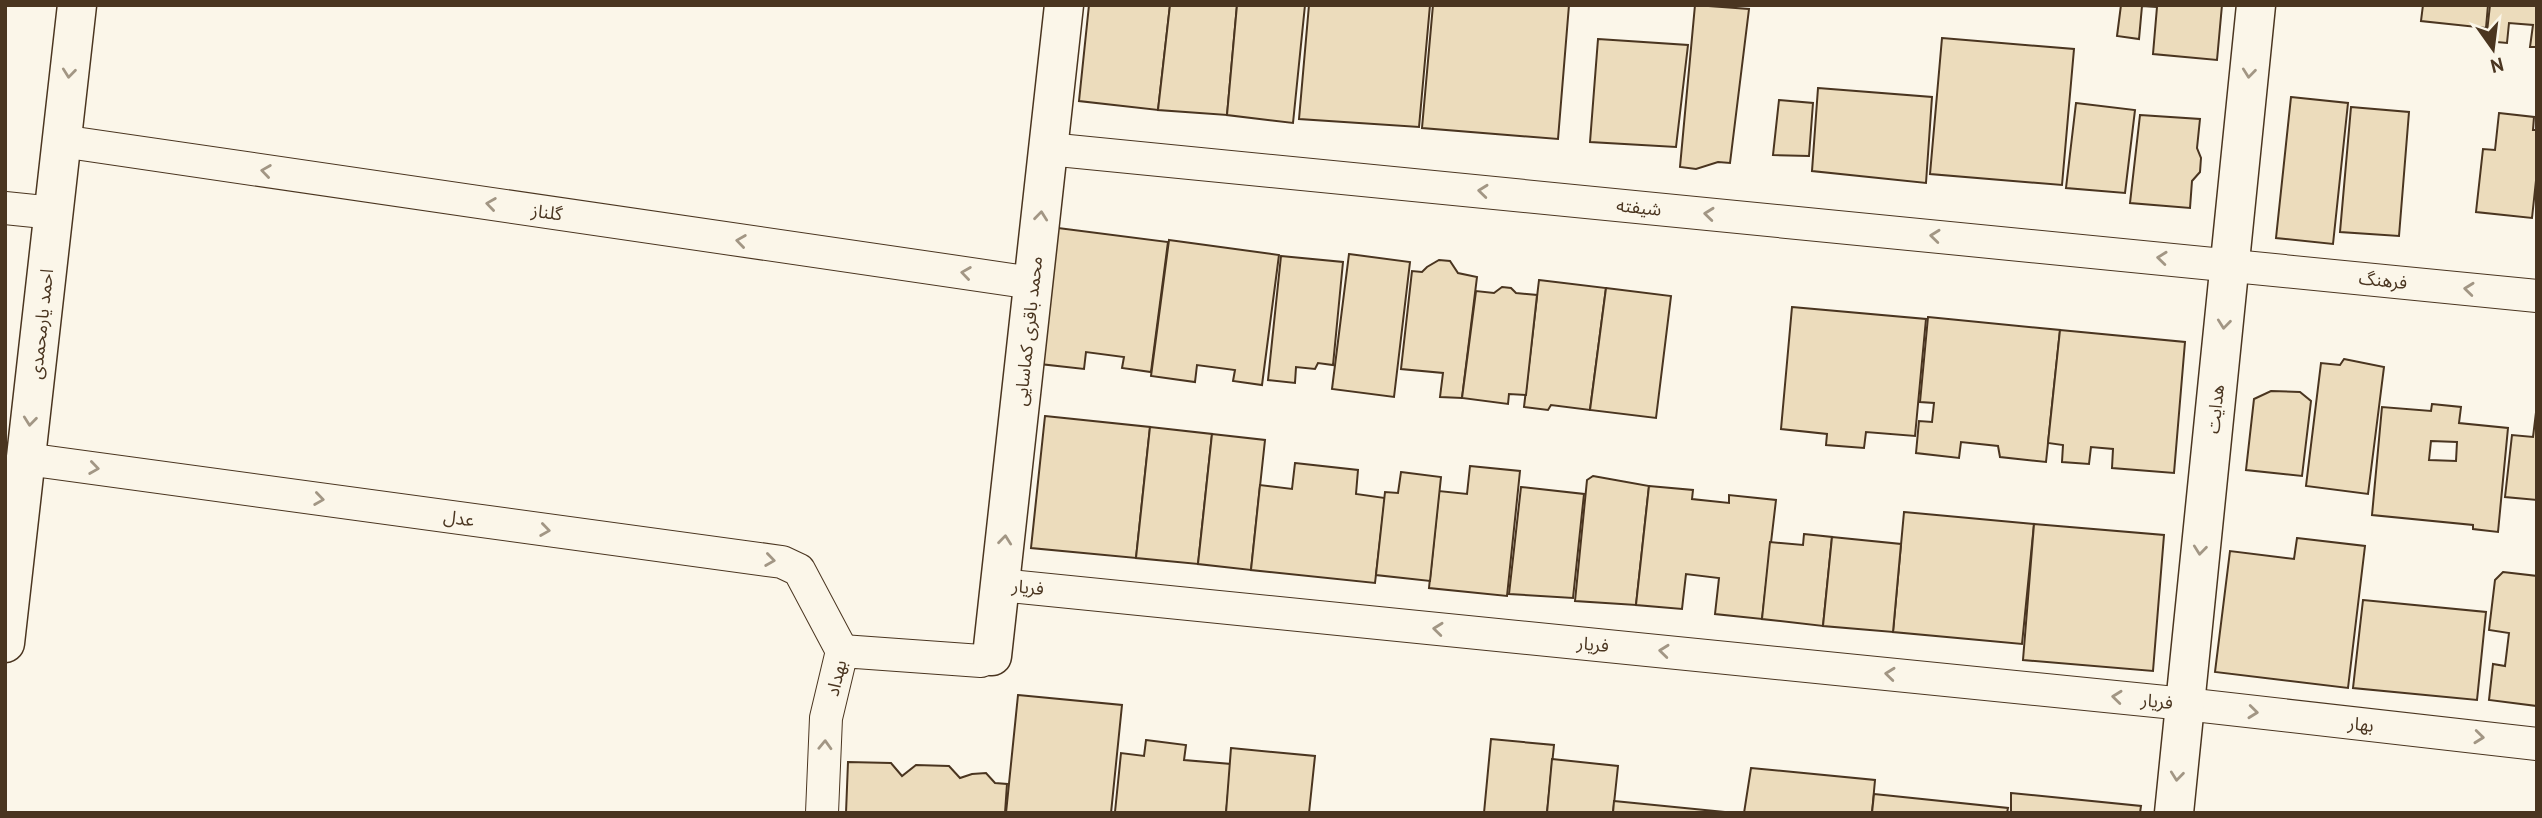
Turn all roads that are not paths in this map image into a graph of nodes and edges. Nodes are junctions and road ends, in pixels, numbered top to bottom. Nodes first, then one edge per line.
1 (77, 5) edge
2 (1064, 5) edge
3 (2256, 5) edge
4 (61, 141) junction
5 (1048, 149) junction
6 (5, 208) edge
7 (54, 213) junction
8 (2230, 264) junction
9 (1034, 283) junction
10 (2537, 296) edge
11 (26, 459) junction
12 (1000, 584) junction
13 (5, 643) edge
14 (842, 651) junction
15 (992, 656) joint
16 (2185, 704) junction
17 (2537, 744) edge
18 (822, 813) edge
19 (2174, 813) edge

1 -> 4 street, احمد یارمحمدی
2 - 5 street, محمد باقری کماسایی
3 -> 8 street, هدایت
4 - 7 street, احمد یارمحمدی
9 -> 4 street, گلناز
8 -> 5 street, شیفته
9 -> 5 street, محمد باقری کماسایی
6 - 7 street
7 -> 11 street, احمد یارمحمدی
10 -> 8 street, فرهنگ
8 -> 16 street, هدایت
12 -> 9 street, محمد باقری کماسایی
11 - 13 street, احمد یارمحمدی
11 -> 14 street, عدل
12 - 15 street, محمد باقری کماسایی
16 -> 12 street, فریار
14 - 15 street, بهداد
18 -> 14 street, بهداد
16 -> 17 street, بهار
16 -> 19 street, هدایت

